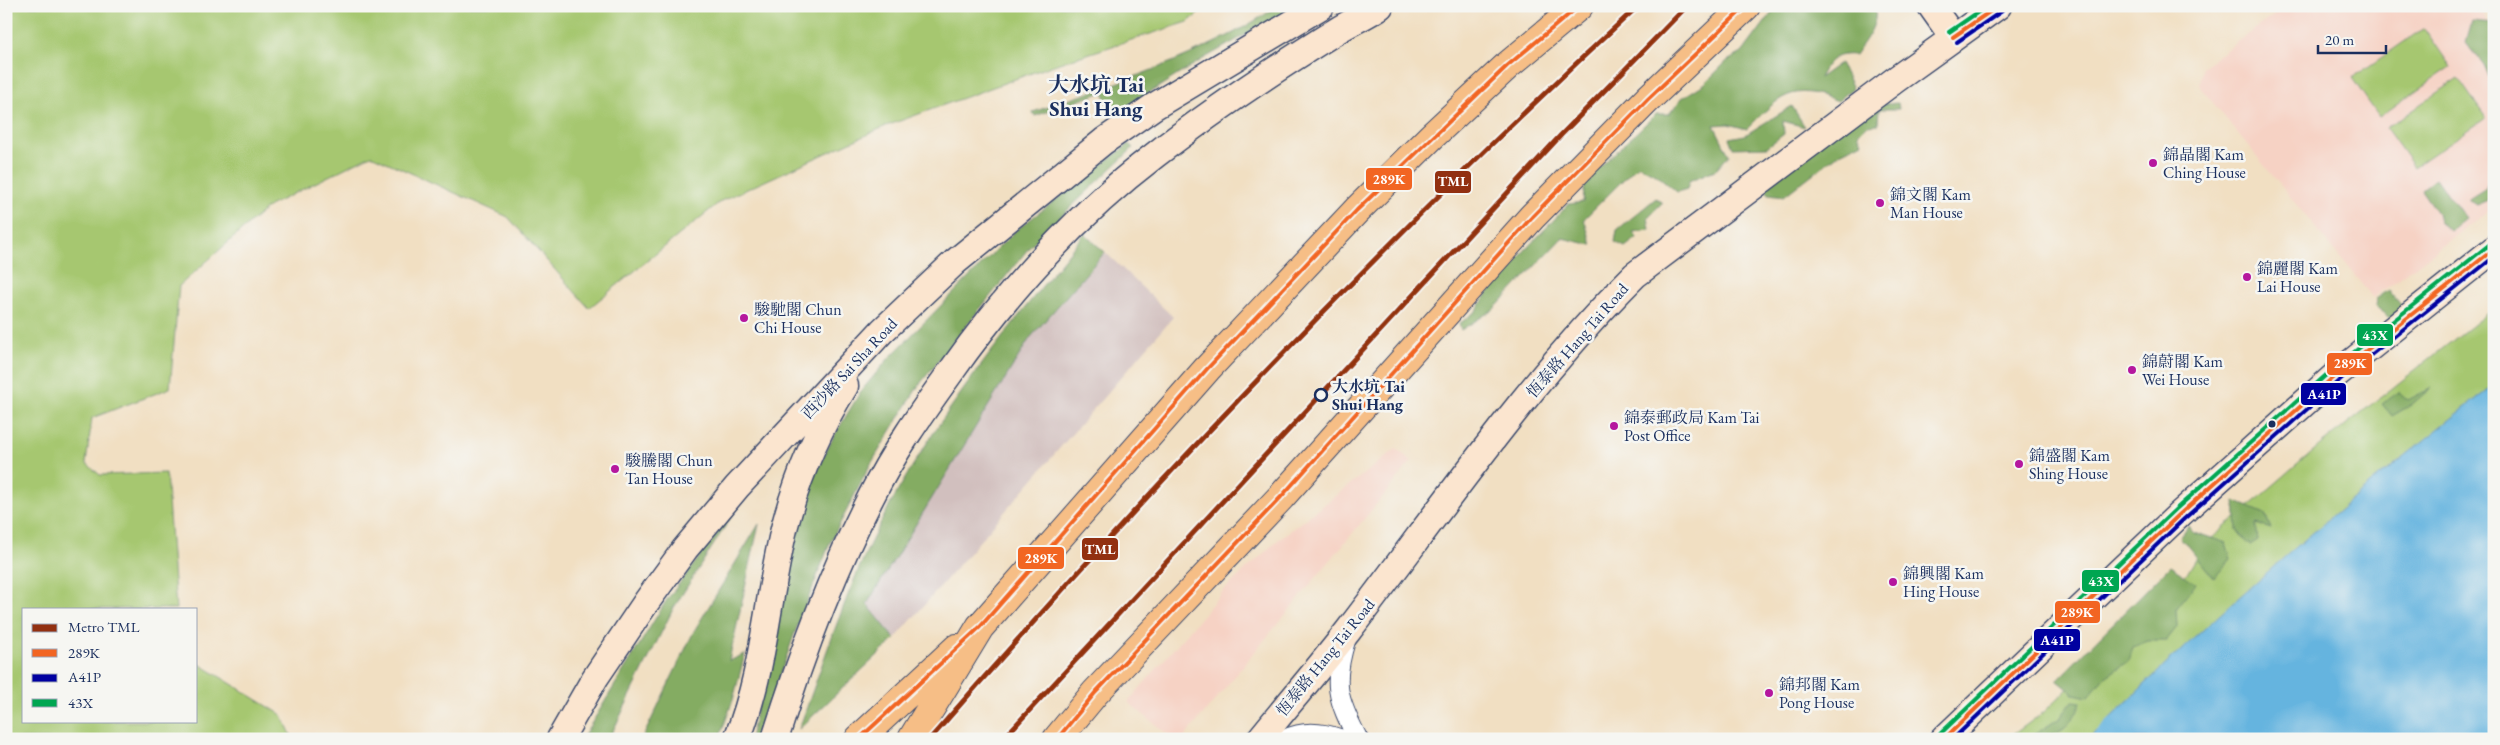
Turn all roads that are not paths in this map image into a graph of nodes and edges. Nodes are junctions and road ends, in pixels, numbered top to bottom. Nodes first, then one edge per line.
1 (1321, 6) edge
2 (1380, 6) edge
3 (1579, 6) edge
4 (1746, 6) edge
5 (1931, 6) edge
6 (1998, 6) edge
7 (1953, 37) junction
8 (2494, 250) edge
9 (869, 347) junction
10 (980, 627) junction
11 (1348, 630) junction
12 (560, 739) edge
13 (737, 739) edge
14 (775, 739) edge
15 (859, 739) edge
16 (912, 739) edge
17 (1056, 739) edge
18 (1260, 739) edge
19 (1286, 739) edge
20 (1341, 739) edge
21 (1358, 739) edge
22 (1944, 739) edge

1 - 9 main road, 西沙路 Sai Sha Road
2 - 14 main road
3 - 10 main road
4 - 17 main road
5 - 7 main road
6 - 7 main road, 恆泰路 Hang Tai Road
7 - 11 main road, 恆泰路 Hang Tai Road
8 - 22 main road
9 - 12 main road, 西沙路 Sai Sha Road
9 - 13 main road
10 - 15 main road
10 - 16 main road
11 - 18 main road, 恆泰路 Hang Tai Road
11 - 21 street
19 - 20 street

